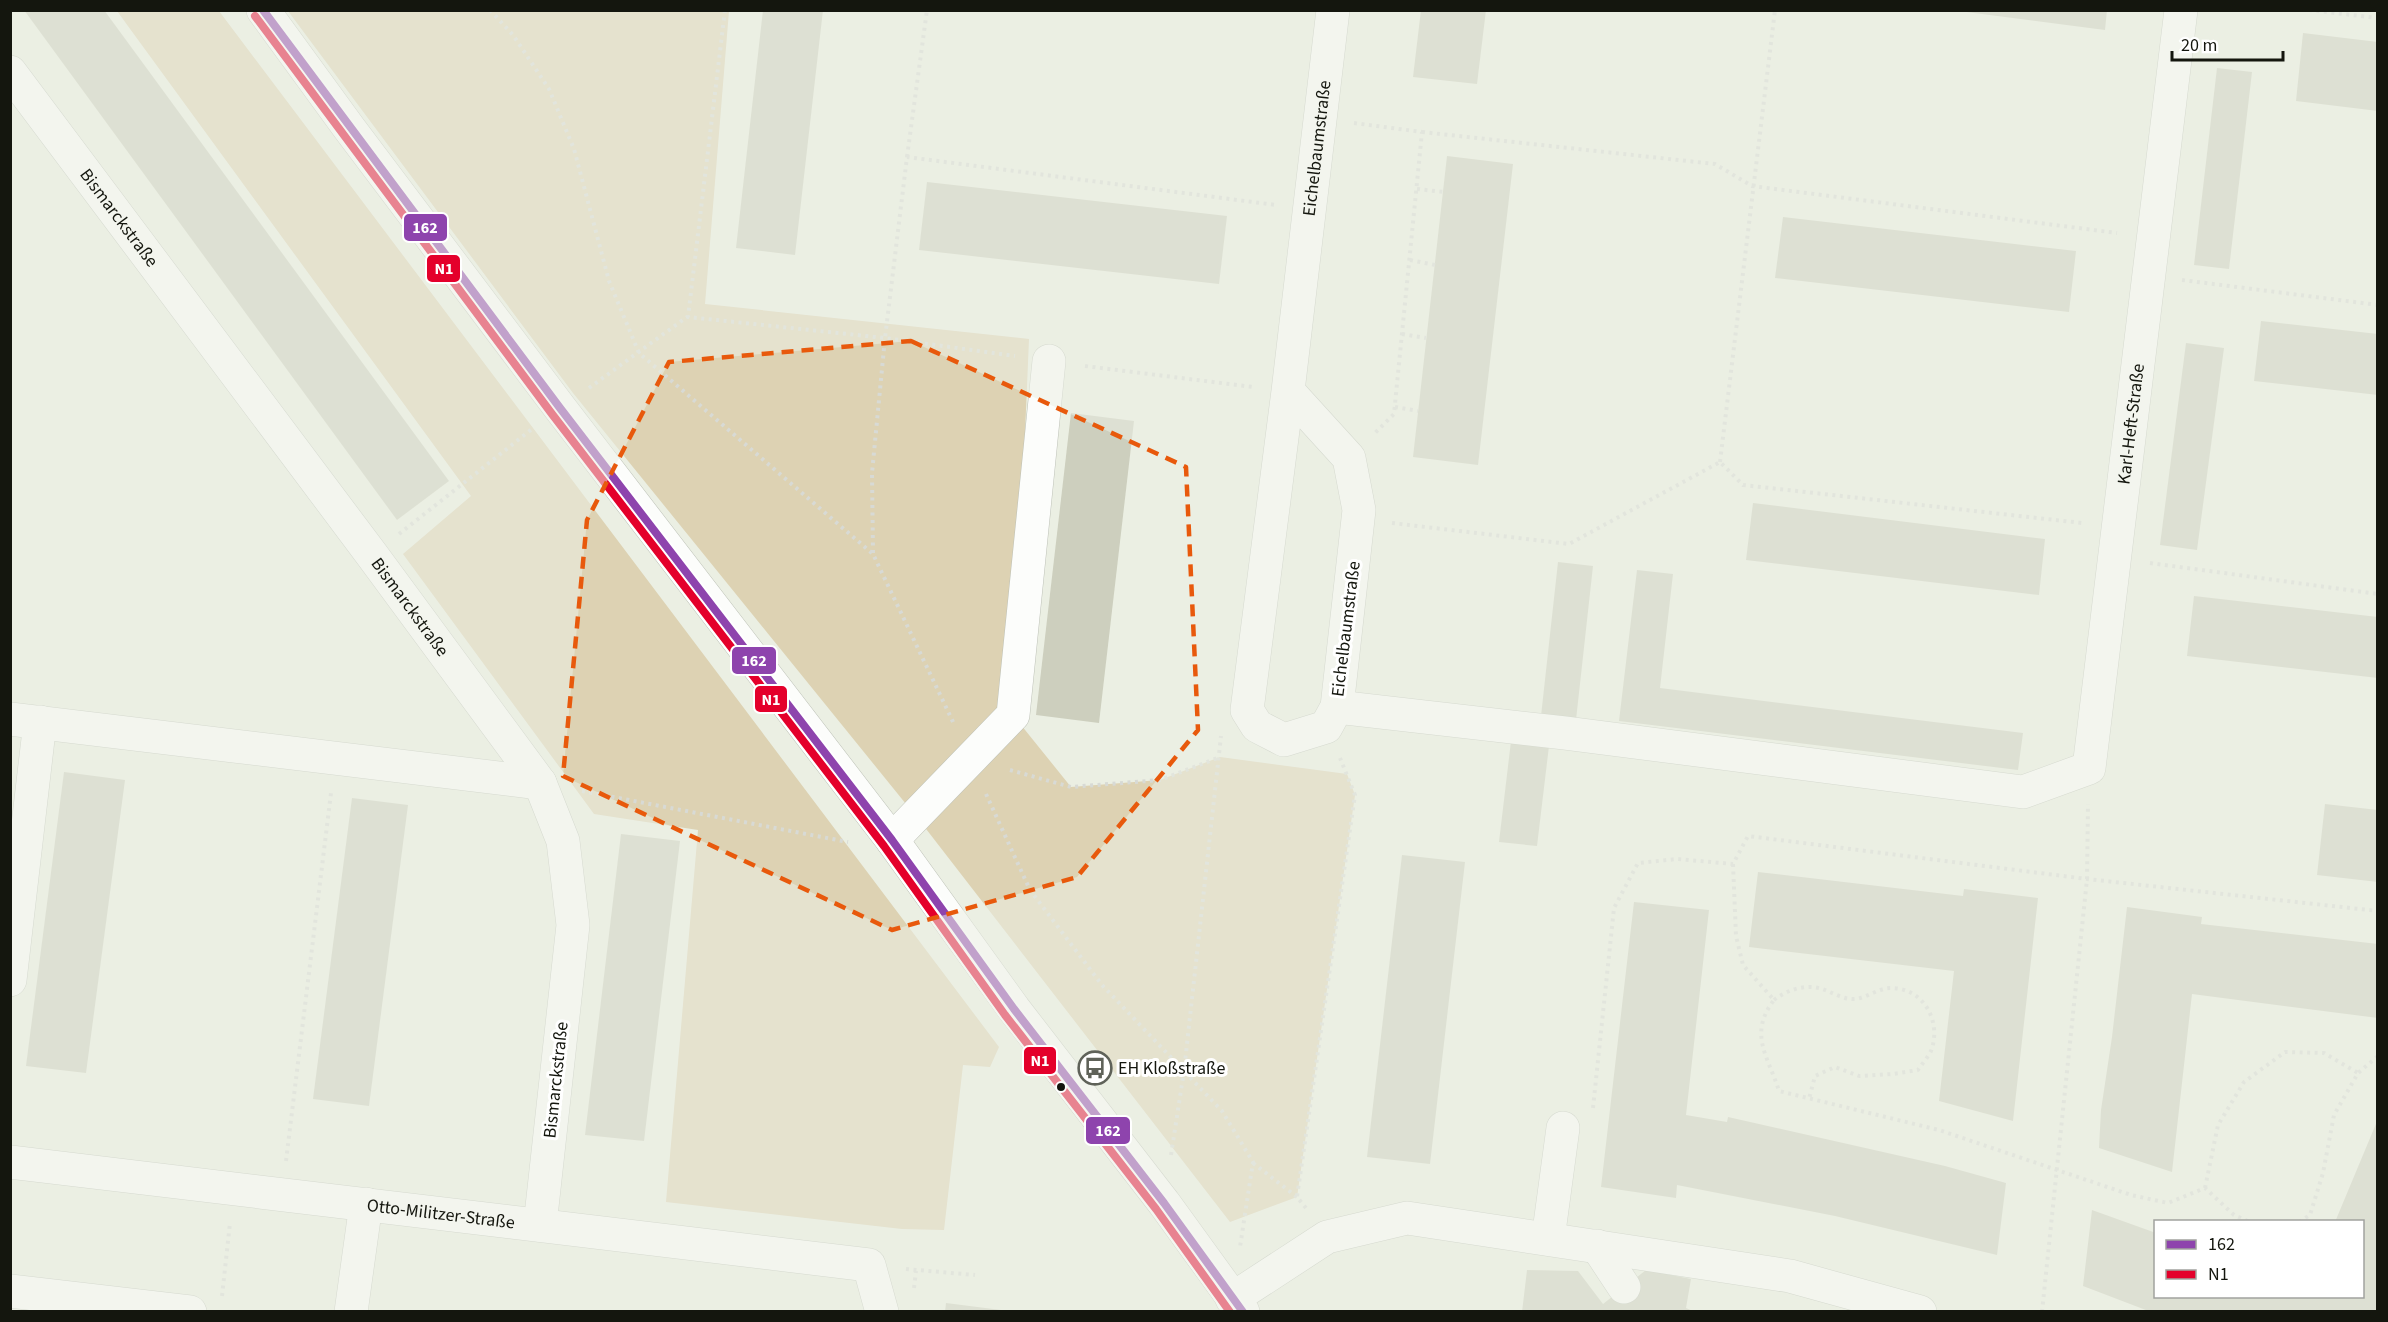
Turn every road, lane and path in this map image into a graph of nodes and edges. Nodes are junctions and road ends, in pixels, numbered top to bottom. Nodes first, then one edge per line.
1 (263, 10) edge
2 (490, 10) edge
3 (725, 10) edge
4 (927, 10) edge
5 (1333, 10) edge
6 (1775, 10) edge
7 (2181, 10) edge
8 (2309, 10) edge
9 (2378, 18) edge
10 (10, 72) edge
11 (1321, 119) junction
12 (1422, 132) junction
13 (908, 157) junction
14 (1752, 186) junction
15 (1417, 189) junction
16 (1444, 192) dead end
17 (1309, 209) junction
18 (2154, 238) junction
19 (1410, 260) junction
20 (1435, 265) dead end
21 (2148, 276) junction
22 (2378, 304) edge
23 (688, 317) junction
24 (1402, 334) junction
25 (885, 338) junction
26 (1426, 338) dead end
27 (639, 353) junction
28 (1049, 361) junction
29 (1288, 391) junction
30 (1395, 406) junction
31 (560, 408) junction
32 (1418, 411) dead end
33 (1349, 458) junction
34 (1720, 462) junction
35 (1359, 519) junction
36 (2116, 543) junction
37 (873, 554) junction
38 (372, 555) junction
39 (2378, 594) edge
40 (1247, 710) junction
41 (1331, 717) junction
42 (25, 720) edge
43 (1220, 757) junction
44 (336, 758) junction
45 (971, 760) junction
46 (2089, 768) junction
47 (540, 783) junction
48 (892, 840) junction
49 (1733, 864) junction
50 (2087, 879) junction
51 (2378, 911) edge
52 (10, 980) edge
53 (1774, 1000) junction
54 (2378, 1056) edge
55 (1184, 1071) junction
56 (2358, 1073) junction
57 (1809, 1099) junction
58 (1593, 1110) dead end
59 (1563, 1128) dead end
60 (10, 1162) edge
61 (1253, 1162) junction
62 (2057, 1168) junction
63 (2205, 1188) junction
64 (235, 1189) junction
65 (282, 1194) junction
66 (1298, 1197) junction
67 (1164, 1203) junction
68 (366, 1204) junction
69 (2247, 1220) edge
70 (2302, 1220) edge
71 (540, 1225) junction
72 (1327, 1237) junction
73 (1548, 1239) junction
74 (1597, 1246) junction
75 (869, 1264) junction
76 (975, 1275) dead end
77 (1624, 1287) dead end
78 (10, 1291) edge
79 (221, 1300) dead end
80 (1238, 1305) edge
81 (190, 1311) edge
82 (351, 1311) edge
83 (882, 1311) edge
84 (1920, 1311) edge
85 (2042, 1311) edge

1 - 31 street
2 - 27 path
3 - 23 path
4 - 13 path
5 - 11 street, Eichelbaumstraße
6 - 14 path
7 - 18 street, Karl-Heft-Straße
8 - 9 path
10 - 38 street, Bismarckstraße
11 - 12 path
11 - 17 street, Eichelbaumstraße
12 - 14 path
12 - 15 path
13 - 17 path
13 - 25 path
14 - 18 path
14 - 34 path
15 - 16 path
15 - 19 path
17 - 29 street, Eichelbaumstraße
18 - 21 street, Karl-Heft-Straße
19 - 20 path
19 - 24 path
21 - 22 path
21 - 36 street, Karl-Heft-Straße
23 - 25 path
23 - 27 path
24 - 26 path
24 - 30 path
25 - 28 path
25 - 37 path
27 - 31 path
27 - 37 path
28 - 29 path
28 - 45 street
29 - 33 street
29 - 40 street, Eichelbaumstraße
30 - 32 path
30 - 33 path
31 - 38 path
31 - 48 street
33 - 35 street, Eichelbaumstraße
34 - 35 path
34 - 36 path
35 - 41 street, Eichelbaumstraße
36 - 39 path
36 - 46 street, Karl-Heft-Straße
37 - 45 path
38 - 47 street, Bismarckstraße
40 - 41 street
40 - 43 path
41 - 46 street
41 - 66 path
42 - 44 street
42 - 52 street
43 - 45 path
43 - 55 path
44 - 47 street
44 - 65 path
45 - 48 street
45 - 55 path
46 - 50 path
47 - 48 path
47 - 71 street, Bismarckstraße
48 - 67 street
49 - 50 path
49 - 53 path
49 - 58 path
50 - 51 path
50 - 62 path
53 - 57 path
53 - 57 path
54 - 56 path
55 - 61 path
55 - 67 path
56 - 63 path
56 - 70 path
57 - 62 path
59 - 73 street
60 - 64 street, Otto-Militzer-Straße
61 - 66 path
61 - 80 path
62 - 63 path
62 - 85 path
63 - 69 path
64 - 65 street, Otto-Militzer-Straße
64 - 79 path
65 - 68 street, Otto-Militzer-Straße
66 - 72 path
67 - 80 street
68 - 71 street, Otto-Militzer-Straße
68 - 82 street
71 - 75 street, Otto-Militzer-Straße
72 - 73 street
72 - 80 street
73 - 74 street
74 - 77 street
74 - 84 street
75 - 76 path
75 - 83 street
78 - 81 street

